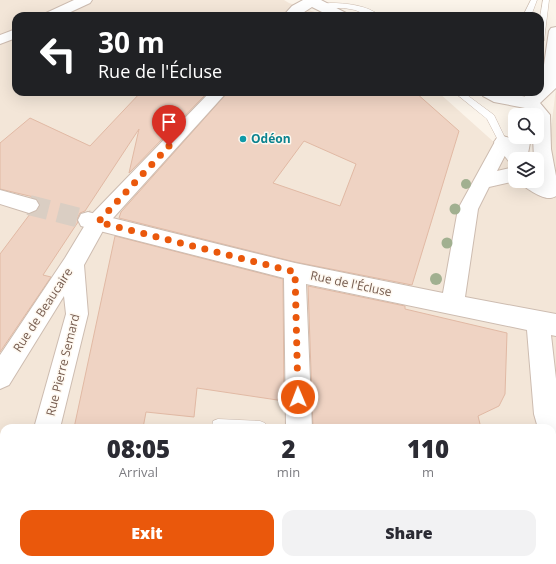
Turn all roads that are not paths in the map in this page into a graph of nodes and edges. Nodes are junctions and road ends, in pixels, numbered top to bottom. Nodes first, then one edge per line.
1 (85, 0) edge
2 (534, 0) edge
3 (546, 0) edge
4 (315, 2) edge
5 (60, 12) edge
6 (294, 12) edge
7 (334, 12) edge
8 (368, 12) edge
9 (529, 12) edge
10 (544, 14) edge
11 (556, 31) edge
12 (12, 35) edge
13 (0, 40) edge
14 (544, 91) edge
15 (215, 96) edge
16 (463, 96) edge
17 (496, 96) edge
18 (529, 100) edge
19 (508, 134) edge
20 (509, 144) edge
21 (508, 172) edge
22 (483, 179) junction
23 (547, 189) edge
24 (0, 197) edge
25 (29, 205) tunnel mouth
26 (93, 221) junction
27 (73, 264) junction
28 (295, 272) junction
29 (452, 305) junction
30 (547, 324) edge
31 (0, 377) edge
32 (48, 424) edge
33 (299, 424) edge
34 (550, 424) edge

1 - 5 street
2 - 9 lane
3 - 10 lane
4 - 6 street
4 - 7 street
4 - 8 lane
11 - 14 street
12 - 13 street
15 - 26 street
16 - 19 lane
17 - 18 street
18 - 23 street
20 - 22 street
21 - 22 street
22 - 29 street
24 - 25 street
26 - 27 street
26 - 28 street, Rue de l'Écluse
27 - 31 street, Rue de Beaucaire
27 - 32 street, Rue Pierre Semard
28 - 29 street, Rue de l'Écluse
28 - 33 street
29 - 30 street, Rue de l'Écluse
30 - 34 street

